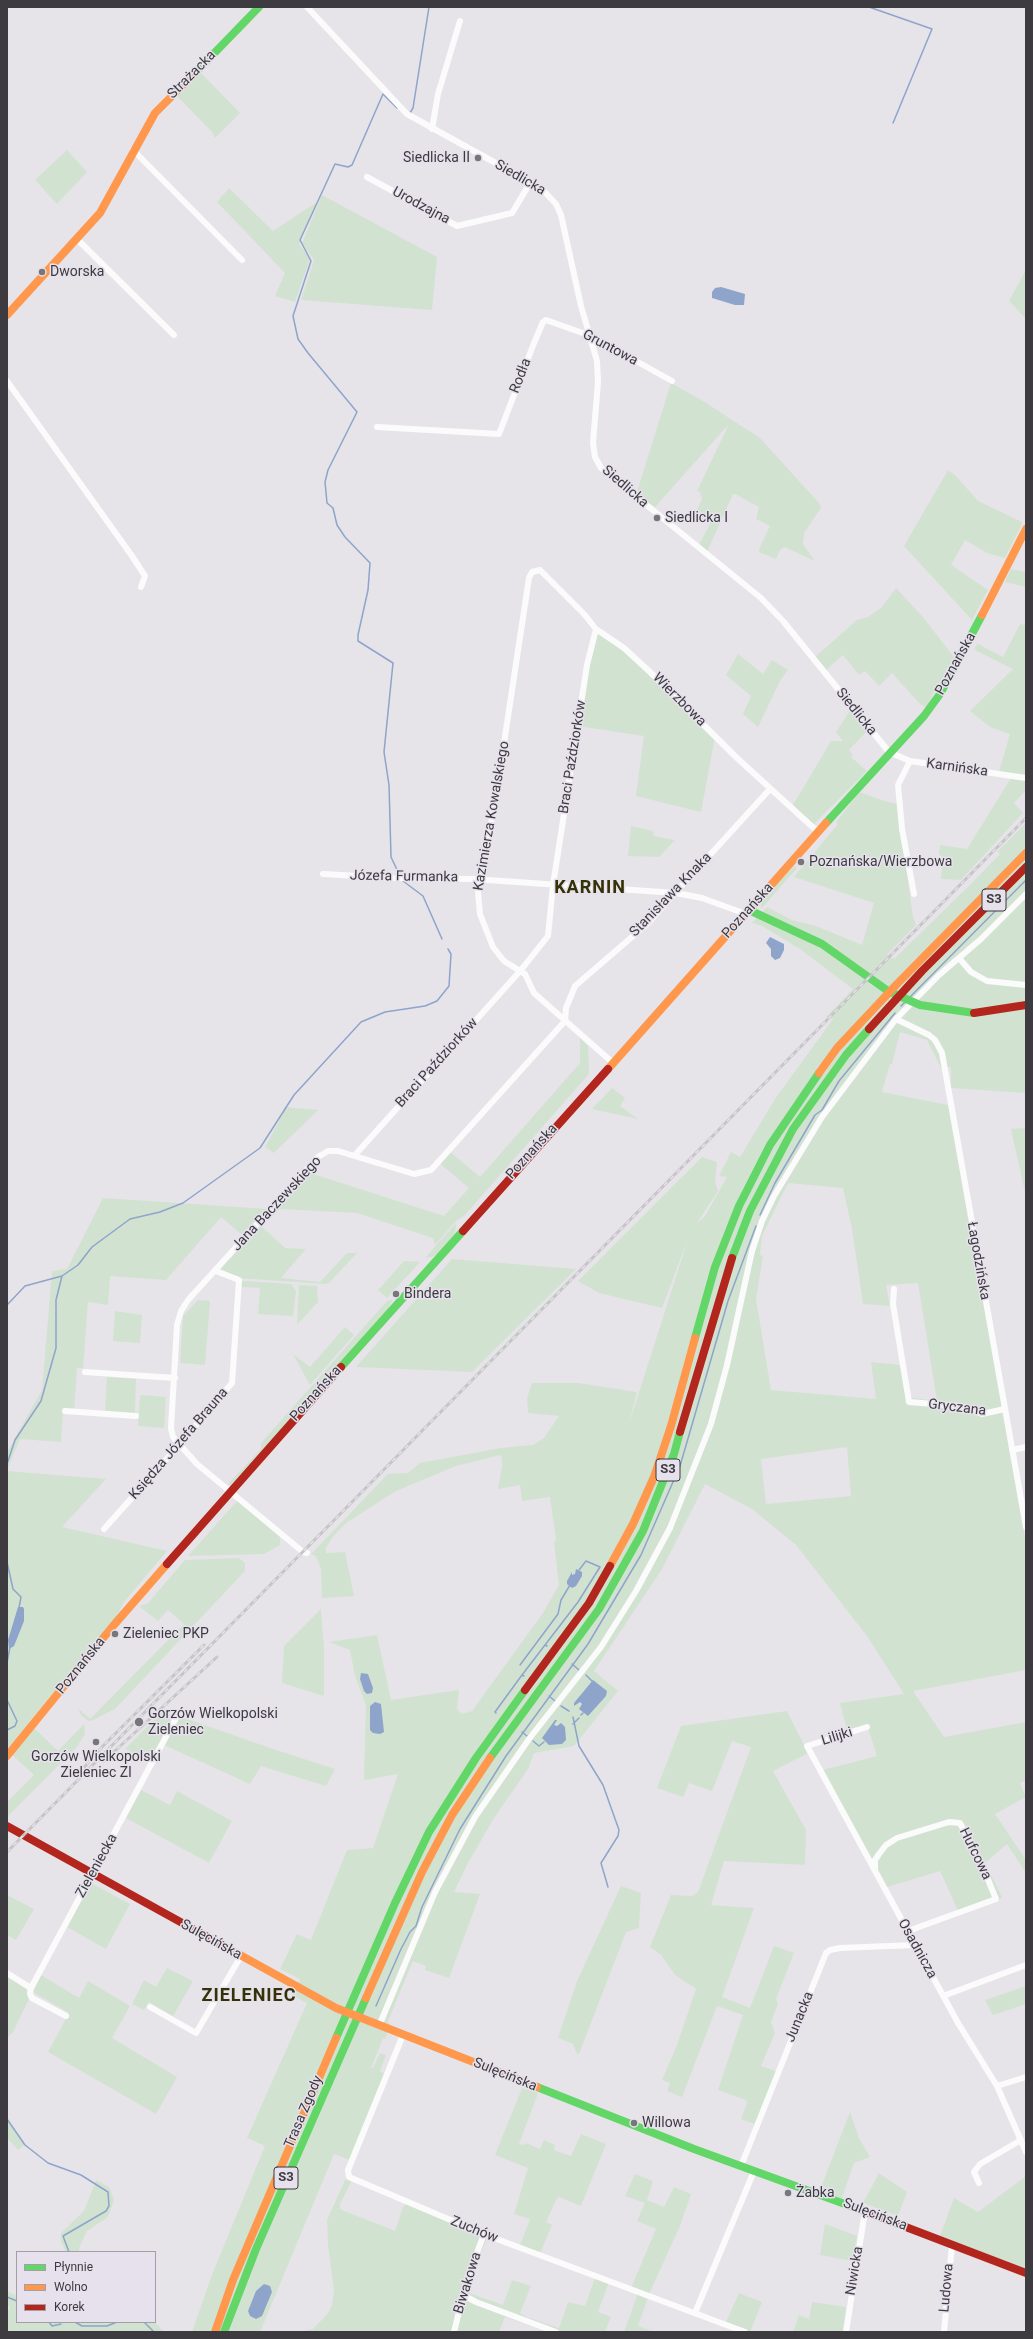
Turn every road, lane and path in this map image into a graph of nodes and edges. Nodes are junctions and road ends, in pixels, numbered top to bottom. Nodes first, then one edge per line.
1 (259, 7) edge
2 (307, 7) edge
3 (460, 21) dead end
4 (432, 129) junction
5 (133, 150) junction
6 (367, 177) dead end
7 (530, 183) junction
8 (78, 239) junction
9 (242, 260) dead end
10 (7, 315) edge
11 (546, 320) joint
12 (174, 335) dead end
13 (591, 336) junction
14 (7, 381) edge
15 (672, 381) dead end
16 (377, 427) dead end
17 (1026, 529) edge
18 (540, 570) joint
19 (141, 587) dead end
20 (596, 629) junction
21 (889, 752) junction
22 (910, 761) junction
23 (1026, 778) edge
24 (770, 789) junction
25 (818, 832) junction
26 (1026, 853) edge
27 (1026, 867) edge
28 (323, 874) dead end
29 (481, 880) junction
30 (553, 885) junction
31 (676, 893) junction
32 (914, 894) dead end
33 (1026, 894) edge
34 (748, 912) junction
35 (959, 958) junction
36 (521, 970) junction
37 (1026, 985) edge
38 (1026, 1005) edge
39 (896, 1019) junction
40 (564, 1021) junction
41 (612, 1062) junction
42 (354, 1155) junction
43 (216, 1270) junction
44 (894, 1289) dead end
45 (85, 1372) dead end
46 (175, 1378) junction
47 (1005, 1409) junction
48 (65, 1411) dead end
49 (136, 1416) dead end
50 (180, 1444) junction
51 (1026, 1447) edge
52 (1012, 1450) junction
53 (231, 1490) junction
54 (1026, 1527) edge
55 (104, 1529) dead end
56 (305, 1553) dead end
57 (176, 1718) dead end
58 (867, 1728) dead end
59 (807, 1746) joint
60 (7, 1756) edge
61 (7, 1826) edge
62 (875, 1871) junction
63 (93, 1874) junction
64 (908, 1931) junction
65 (915, 1945) junction
66 (241, 1956) junction
67 (1026, 1964) edge
68 (7, 1973) edge
69 (31, 1988) junction
70 (943, 1996) junction
71 (150, 2007) dead end
72 (66, 2016) dead end
73 (379, 2026) junction
74 (403, 2035) junction
75 (1026, 2077) edge
76 (997, 2086) junction
77 (1021, 2140) junction
78 (1026, 2152) edge
79 (741, 2166) junction
80 (754, 2171) junction
81 (979, 2183) dead end
82 (865, 2211) junction
83 (484, 2234) junction
84 (952, 2245) junction
85 (1026, 2273) edge
86 (463, 2295) junction
87 (696, 2313) junction
88 (215, 2332) edge
89 (224, 2332) edge
90 (454, 2332) edge
91 (556, 2332) edge
92 (745, 2332) edge
93 (846, 2332) edge
94 (944, 2332) edge

1 - 5 main road, Strażacka
2 - 4 street, Siedlicka
3 - 4 street
4 - 7 street, Siedlicka
5 - 8 main road, Strażacka
5 - 9 street
6 - 7 street, Urodzajna
7 - 13 street, Siedlicka
8 - 10 main road, Strażacka
8 - 12 street
11 - 13 street, Gruntowa
11 - 16 street, Rodła
13 - 15 street, Gruntowa
13 - 21 street, Siedlicka
14 - 19 street
17 - 21 main road, Poznańska
18 - 20 street, Wierzbowa
18 - 29 street, Kazimierza Kowalskiego
20 - 24 street, Wierzbowa
20 - 30 street, Braci Paździorków
21 - 22 street, Karnińska
21 - 25 main road, Poznańska
22 - 23 street, Karnińska
22 - 32 street
24 - 25 street, Wierzbowa
24 - 31 street, Stanisława Knaka
25 - 34 main road, Poznańska
26 - 88 main road, Trasa Zgody / S3
27 - 89 main road, Trasa Zgody / S3
28 - 29 street, Józefa Furmanka
29 - 30 street, Józefa Furmanka
29 - 36 street, Kazimierza Kowalskiego
30 - 31 street, Józefa Furmanka
30 - 36 street, Braci Paździorków
31 - 34 street, Józefa Furmanka
31 - 40 street, Stanisława Knaka
33 - 35 street
34 - 38 main road
34 - 41 main road, Poznańska
35 - 37 street
35 - 39 street
36 - 40 street
36 - 42 street, Braci Paździorków
39 - 47 street, Łagodzińska
39 - 73 street
40 - 41 street
40 - 42 street, Jana Baczewskiego
41 - 53 main road, Poznańska
42 - 43 street, Jana Baczewskiego
43 - 46 street, Jana Baczewskiego
43 - 50 street, Księdza Józefa Brauna
44 - 47 street, Gryczana
45 - 46 street
46 - 50 street, Jana Baczewskiego
47 - 52 street, Łagodzińska
48 - 49 street
50 - 53 street, Jana Baczewskiego
50 - 55 street, Księdza Józefa Brauna
51 - 52 street
52 - 54 street, Łagodzińska
53 - 56 street, Jana Baczewskiego
53 - 60 main road, Poznańska
57 - 63 street, Zieleniecka
58 - 59 street, Lilijki
59 - 62 street, Osadnicza
61 - 63 main road, Sulęcińska
62 - 64 street, Osadnicza
62 - 64 street, Hufcowa
63 - 66 main road, Sulęcińska
63 - 69 street, Zieleniecka
64 - 65 street, Osadnicza
65 - 70 street, Osadnicza
65 - 79 street, Junacka
66 - 71 street
66 - 73 main road, Sulęcińska
67 - 70 street
68 - 69 street
69 - 72 street
70 - 76 street, Osadnicza
73 - 74 main road, Sulęcińska
74 - 79 main road, Sulęcińska
74 - 83 street, Zuchów
75 - 76 street
76 - 77 street, Osadnicza
77 - 78 street, Osadnicza
77 - 81 street
79 - 80 main road, Sulęcińska
80 - 82 main road, Sulęcińska
80 - 87 street
82 - 84 main road, Sulęcińska
82 - 93 street, Niwicka
83 - 86 street, Biwakowa
83 - 87 street, Zuchów
84 - 85 main road, Sulęcińska
84 - 94 street, Ludowa
86 - 90 street, Biwakowa
86 - 91 street
87 - 92 street, Zuchów

